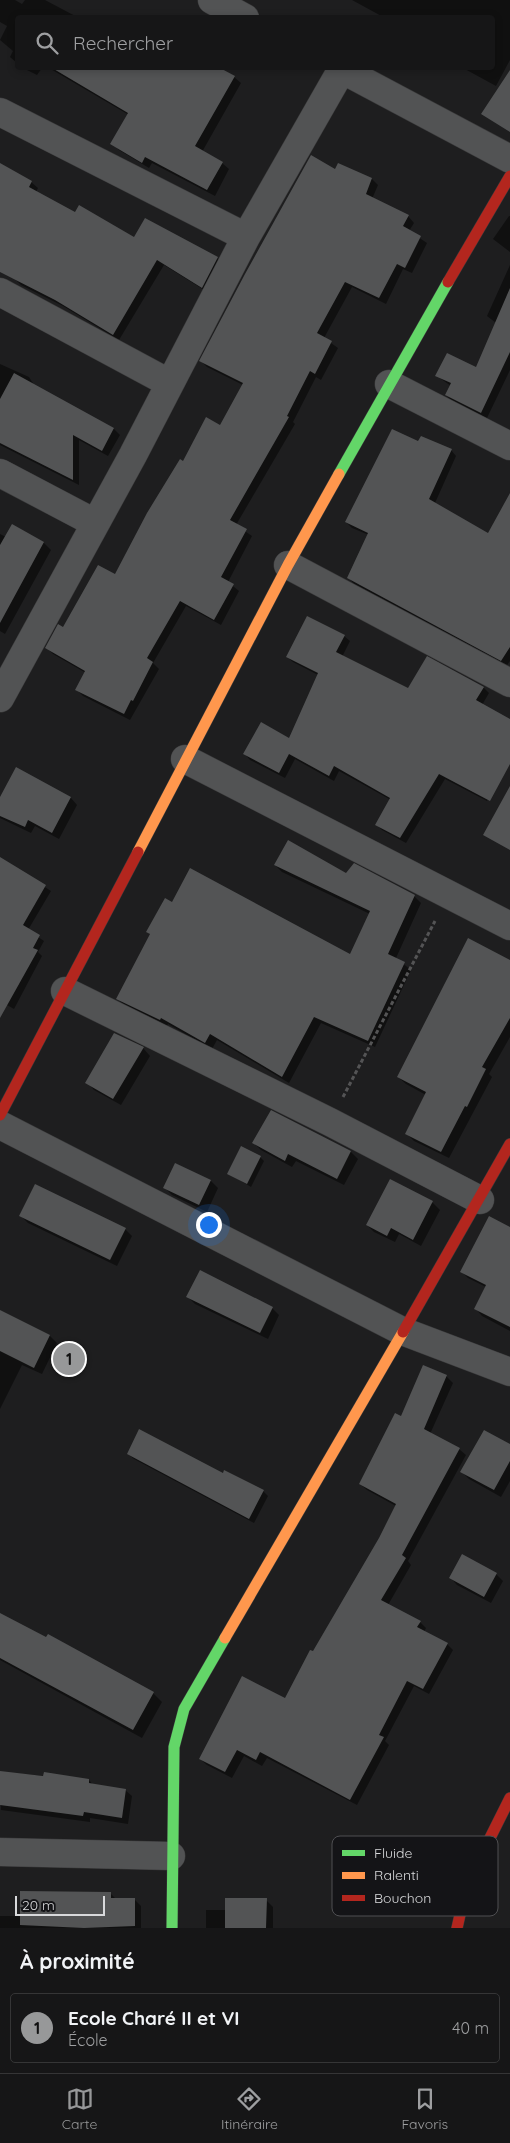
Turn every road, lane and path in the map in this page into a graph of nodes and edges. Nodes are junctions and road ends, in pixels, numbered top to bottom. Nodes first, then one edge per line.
1 (212, 0) edge
2 (240, 15) edge
3 (340, 70) edge
4 (345, 70) edge
5 (0, 112) edge
6 (510, 159) edge
7 (510, 176) edge
8 (246, 237) junction
9 (0, 292) edge
10 (169, 383) junction
11 (389, 384) junction
12 (510, 446) edge
13 (0, 473) edge
14 (95, 523) junction
15 (288, 565) junction
16 (8, 666) edge
17 (510, 683) edge
18 (0, 698) edge
19 (186, 759) junction
20 (448, 895) junction
21 (510, 926) edge
22 (65, 991) junction
23 (0, 1115) edge
24 (330, 1122) junction
25 (0, 1125) edge
26 (510, 1144) edge
27 (480, 1200) junction
28 (402, 1331) junction
29 (510, 1372) edge
30 (510, 1798) edge
31 (491, 1836) edge
32 (0, 1852) edge
33 (171, 1856) junction
34 (172, 1928) edge

1 - 2 street
3 - 8 street
4 - 6 street
5 - 8 street
7 - 11 street
8 - 10 street
9 - 10 street
10 - 14 street
11 - 12 street
11 - 15 street
13 - 14 street
14 - 16 street
15 - 17 street
15 - 19 street
16 - 18 street
19 - 20 street
19 - 22 street
20 - 21 street
20 - 24 path
22 - 23 street
22 - 24 street
24 - 27 street
25 - 28 street
26 - 27 street
27 - 28 street
28 - 29 street
28 - 33 street
30 - 31 street
32 - 33 street
33 - 34 street

